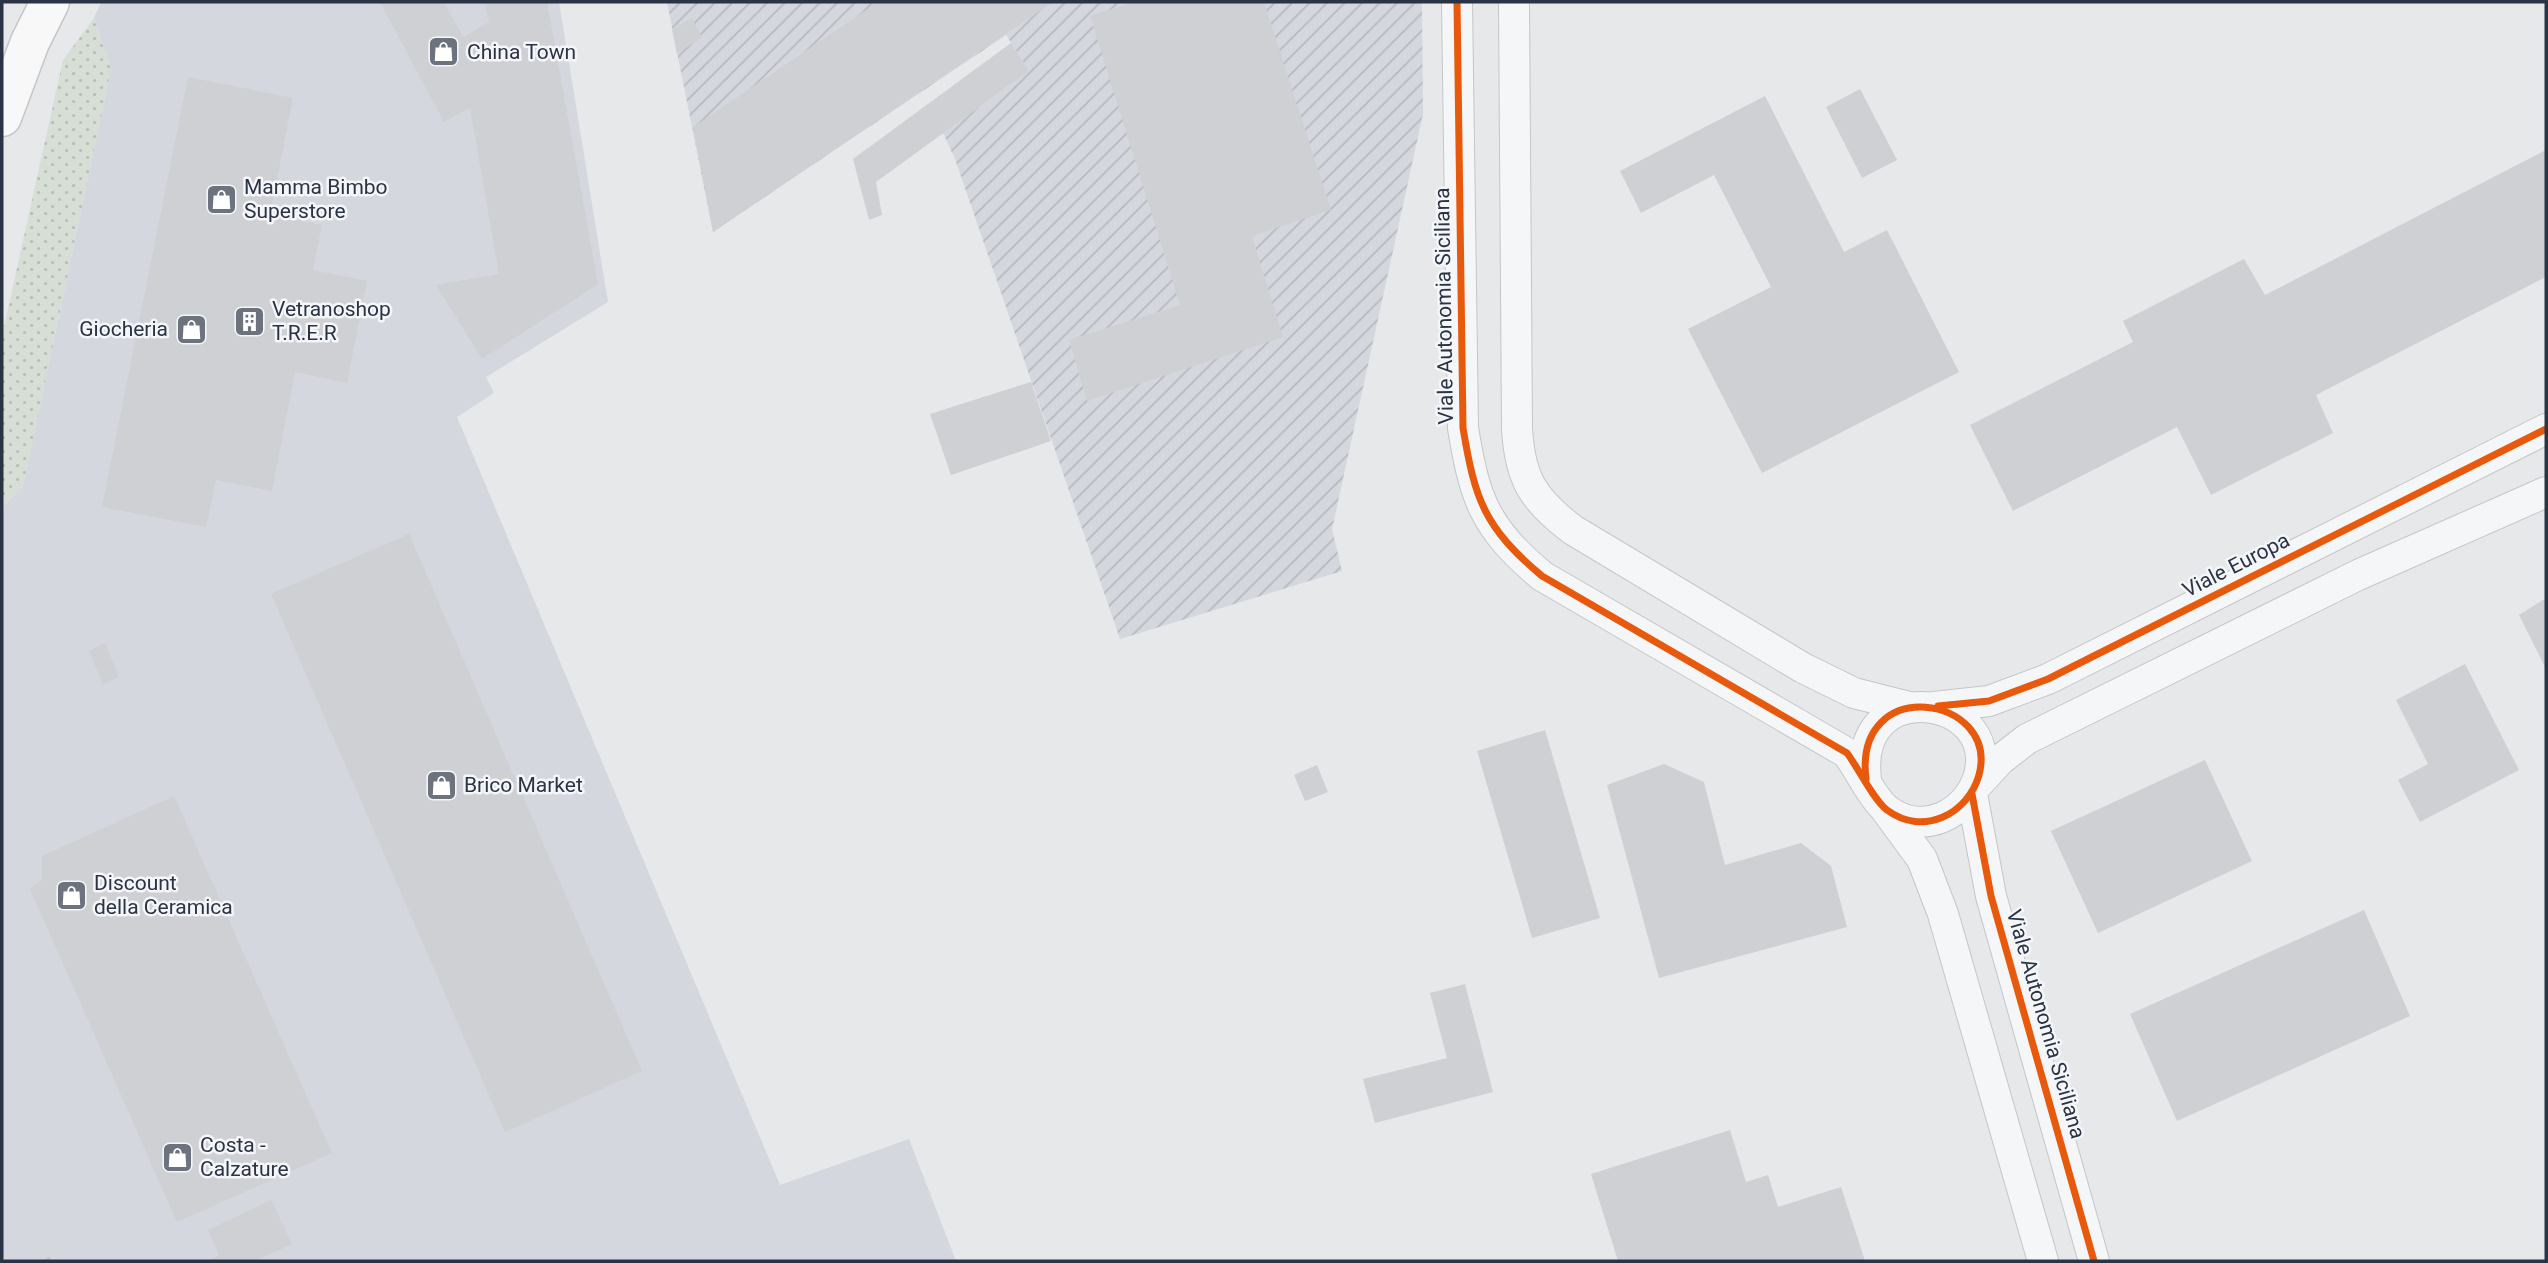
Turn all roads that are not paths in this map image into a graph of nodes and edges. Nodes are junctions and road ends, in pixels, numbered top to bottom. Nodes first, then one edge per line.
1 (50, 2) edge
2 (1457, 2) edge
3 (1514, 2) edge
4 (2, 117) edge
5 (2546, 429) edge
6 (2546, 492) edge
7 (1921, 706) junction
8 (1866, 779) junction
9 (1974, 790) junction
10 (1886, 810) junction
11 (2043, 1261) edge
12 (2094, 1261) edge

1 - 4 main road
2 - 8 street, Viale Autonomia Siciliana
3 - 7 street, Viale Autonomia Siciliana
5 - 7 street, Viale Europa
6 - 9 street
7 - 8 street
7 - 9 street, Viale Autonomia Siciliana
8 - 10 street, Viale Autonomia Siciliana
9 - 10 street
9 - 12 street, Viale Autonomia Siciliana
10 - 11 street, Viale Autonomia Siciliana

